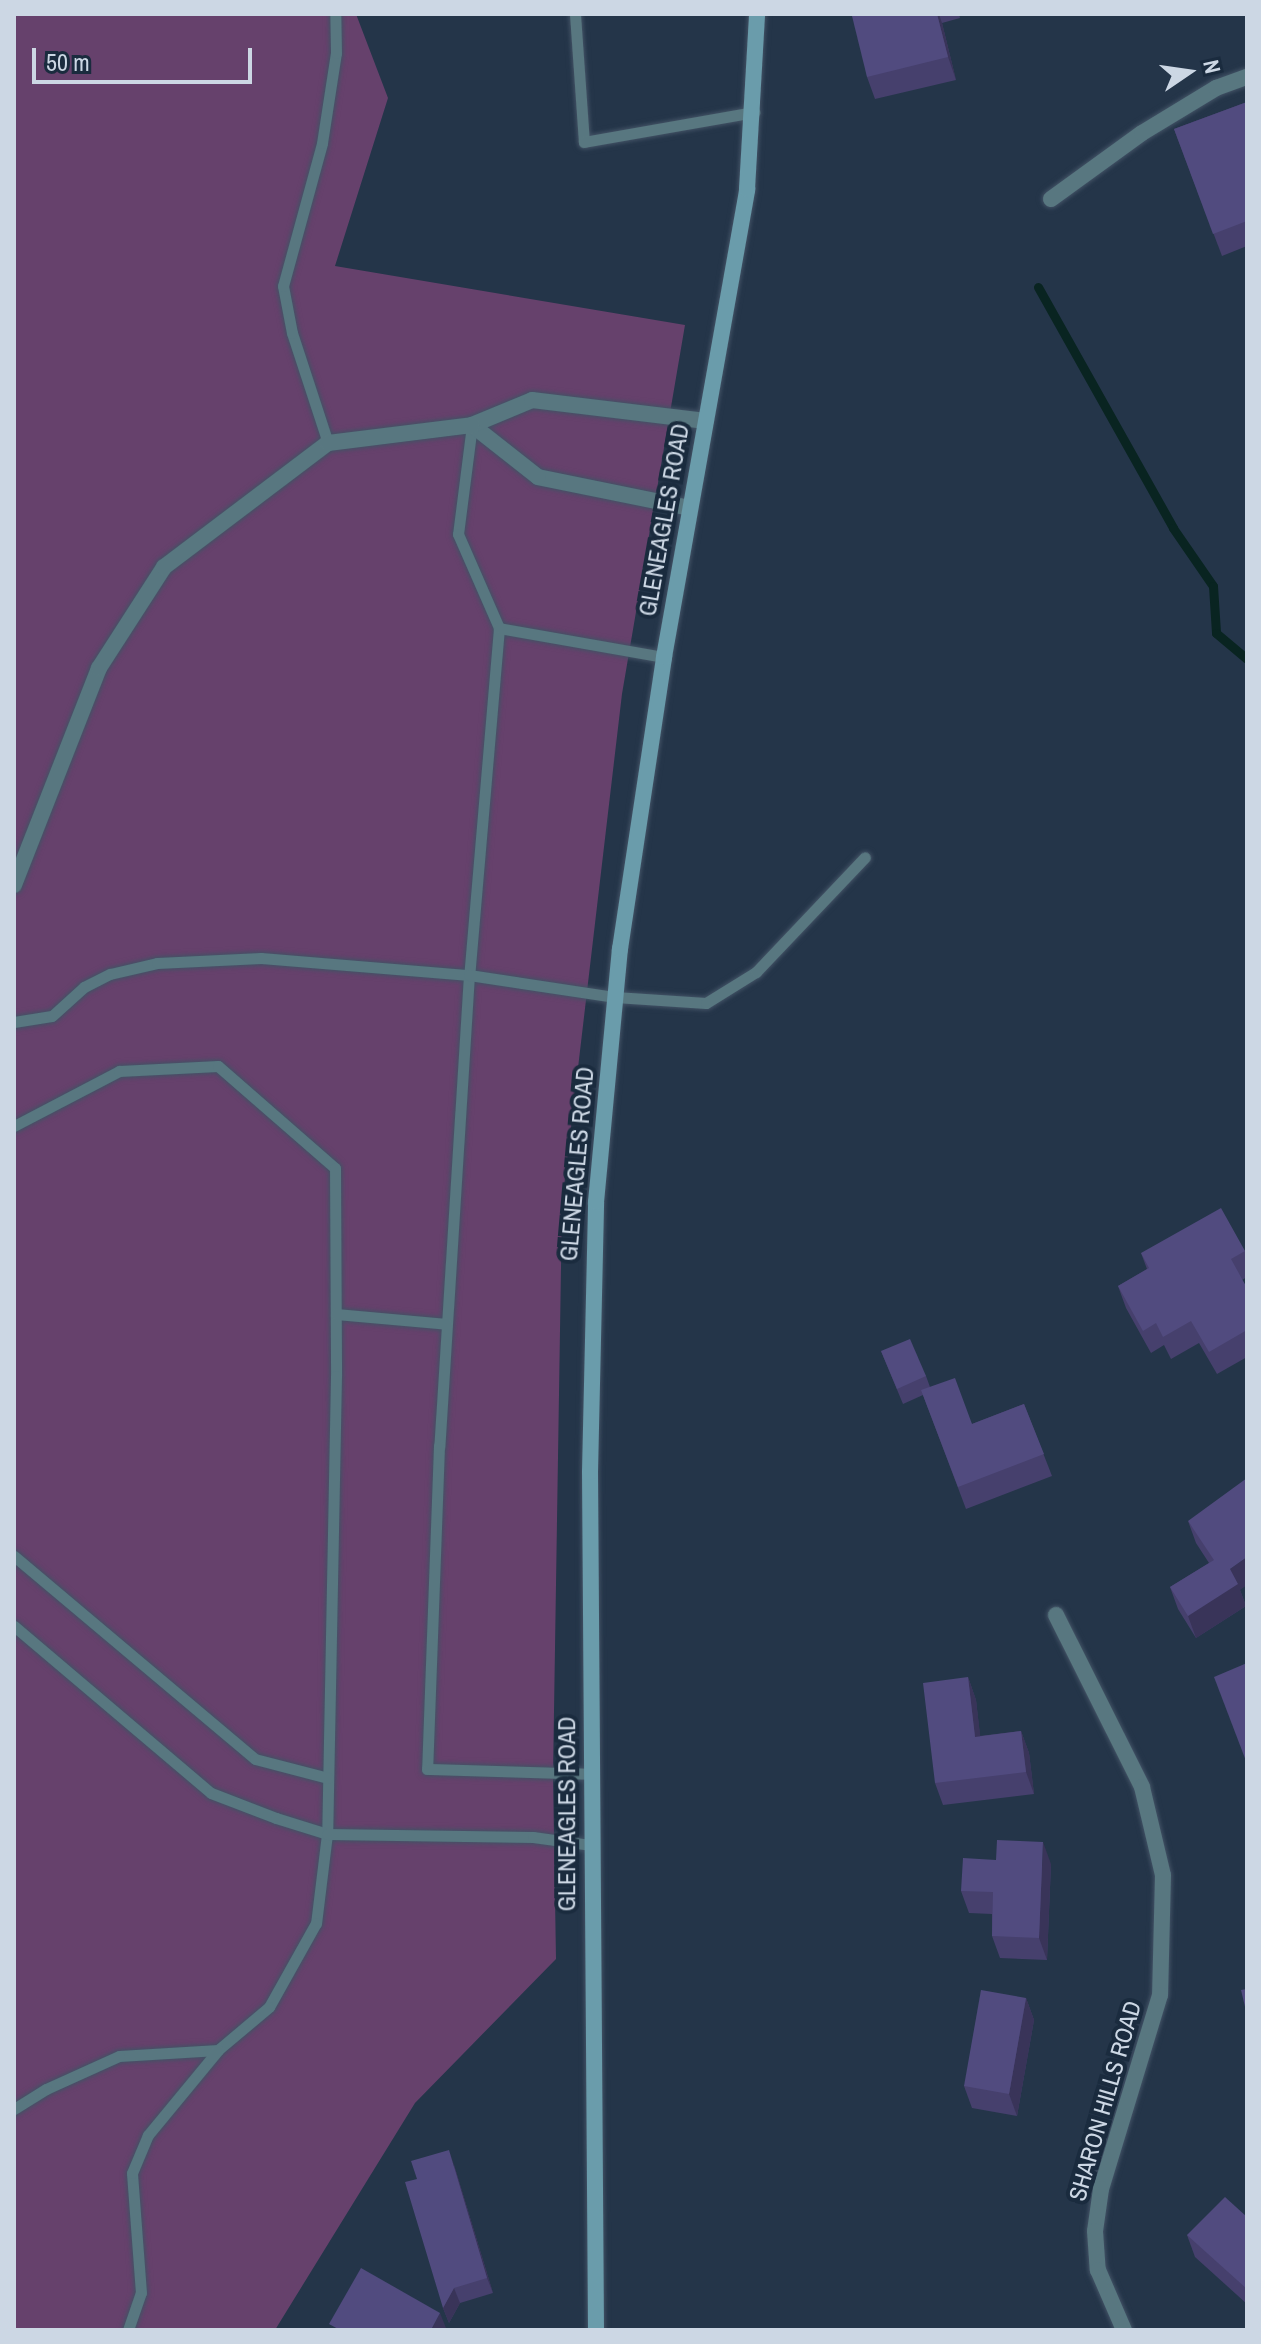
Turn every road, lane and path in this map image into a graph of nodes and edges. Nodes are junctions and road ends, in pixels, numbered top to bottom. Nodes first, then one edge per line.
1 (335, 14) edge
2 (575, 14) edge
3 (757, 14) edge
4 (1247, 77) edge
5 (754, 112) junction
6 (1051, 199) dead end
7 (706, 421) junction
8 (472, 425) junction
9 (328, 443) junction
10 (690, 508) junction
11 (499, 628) junction
12 (664, 657) junction
13 (865, 857) dead end
14 (14, 885) edge
15 (469, 975) junction
16 (615, 997) junction
17 (14, 1022) edge
18 (14, 1126) edge
19 (336, 1314) junction
20 (447, 1324) junction
21 (14, 1556) edge
22 (1056, 1615) dead end
23 (14, 1626) edge
24 (591, 1774) junction
25 (328, 1778) junction
26 (327, 1834) junction
27 (591, 1845) junction
28 (218, 2050) junction
29 (14, 2109) edge
30 (128, 2330) edge
31 (596, 2330) edge
32 (1124, 2330) edge

1 - 9 lane
2 - 5 lane
3 - 5 street, GLENEAGLES ROAD
4 - 6 street
5 - 7 street, GLENEAGLES ROAD
7 - 8 street
7 - 10 street, GLENEAGLES ROAD
8 - 9 street
8 - 10 street
8 - 11 lane
9 - 14 street
10 - 12 street, GLENEAGLES ROAD
11 - 12 lane
11 - 15 lane
12 - 16 street, GLENEAGLES ROAD
13 - 16 lane
15 - 16 lane
15 - 17 lane
15 - 20 lane
16 - 24 street, GLENEAGLES ROAD
18 - 19 lane
19 - 20 lane
19 - 25 lane
20 - 24 lane
21 - 25 lane
22 - 32 street, SHARON HILLS ROAD
23 - 26 lane
24 - 27 street, GLENEAGLES ROAD
25 - 26 lane
26 - 27 lane
26 - 28 lane
27 - 31 street, GLENEAGLES ROAD
28 - 29 lane
28 - 30 lane

